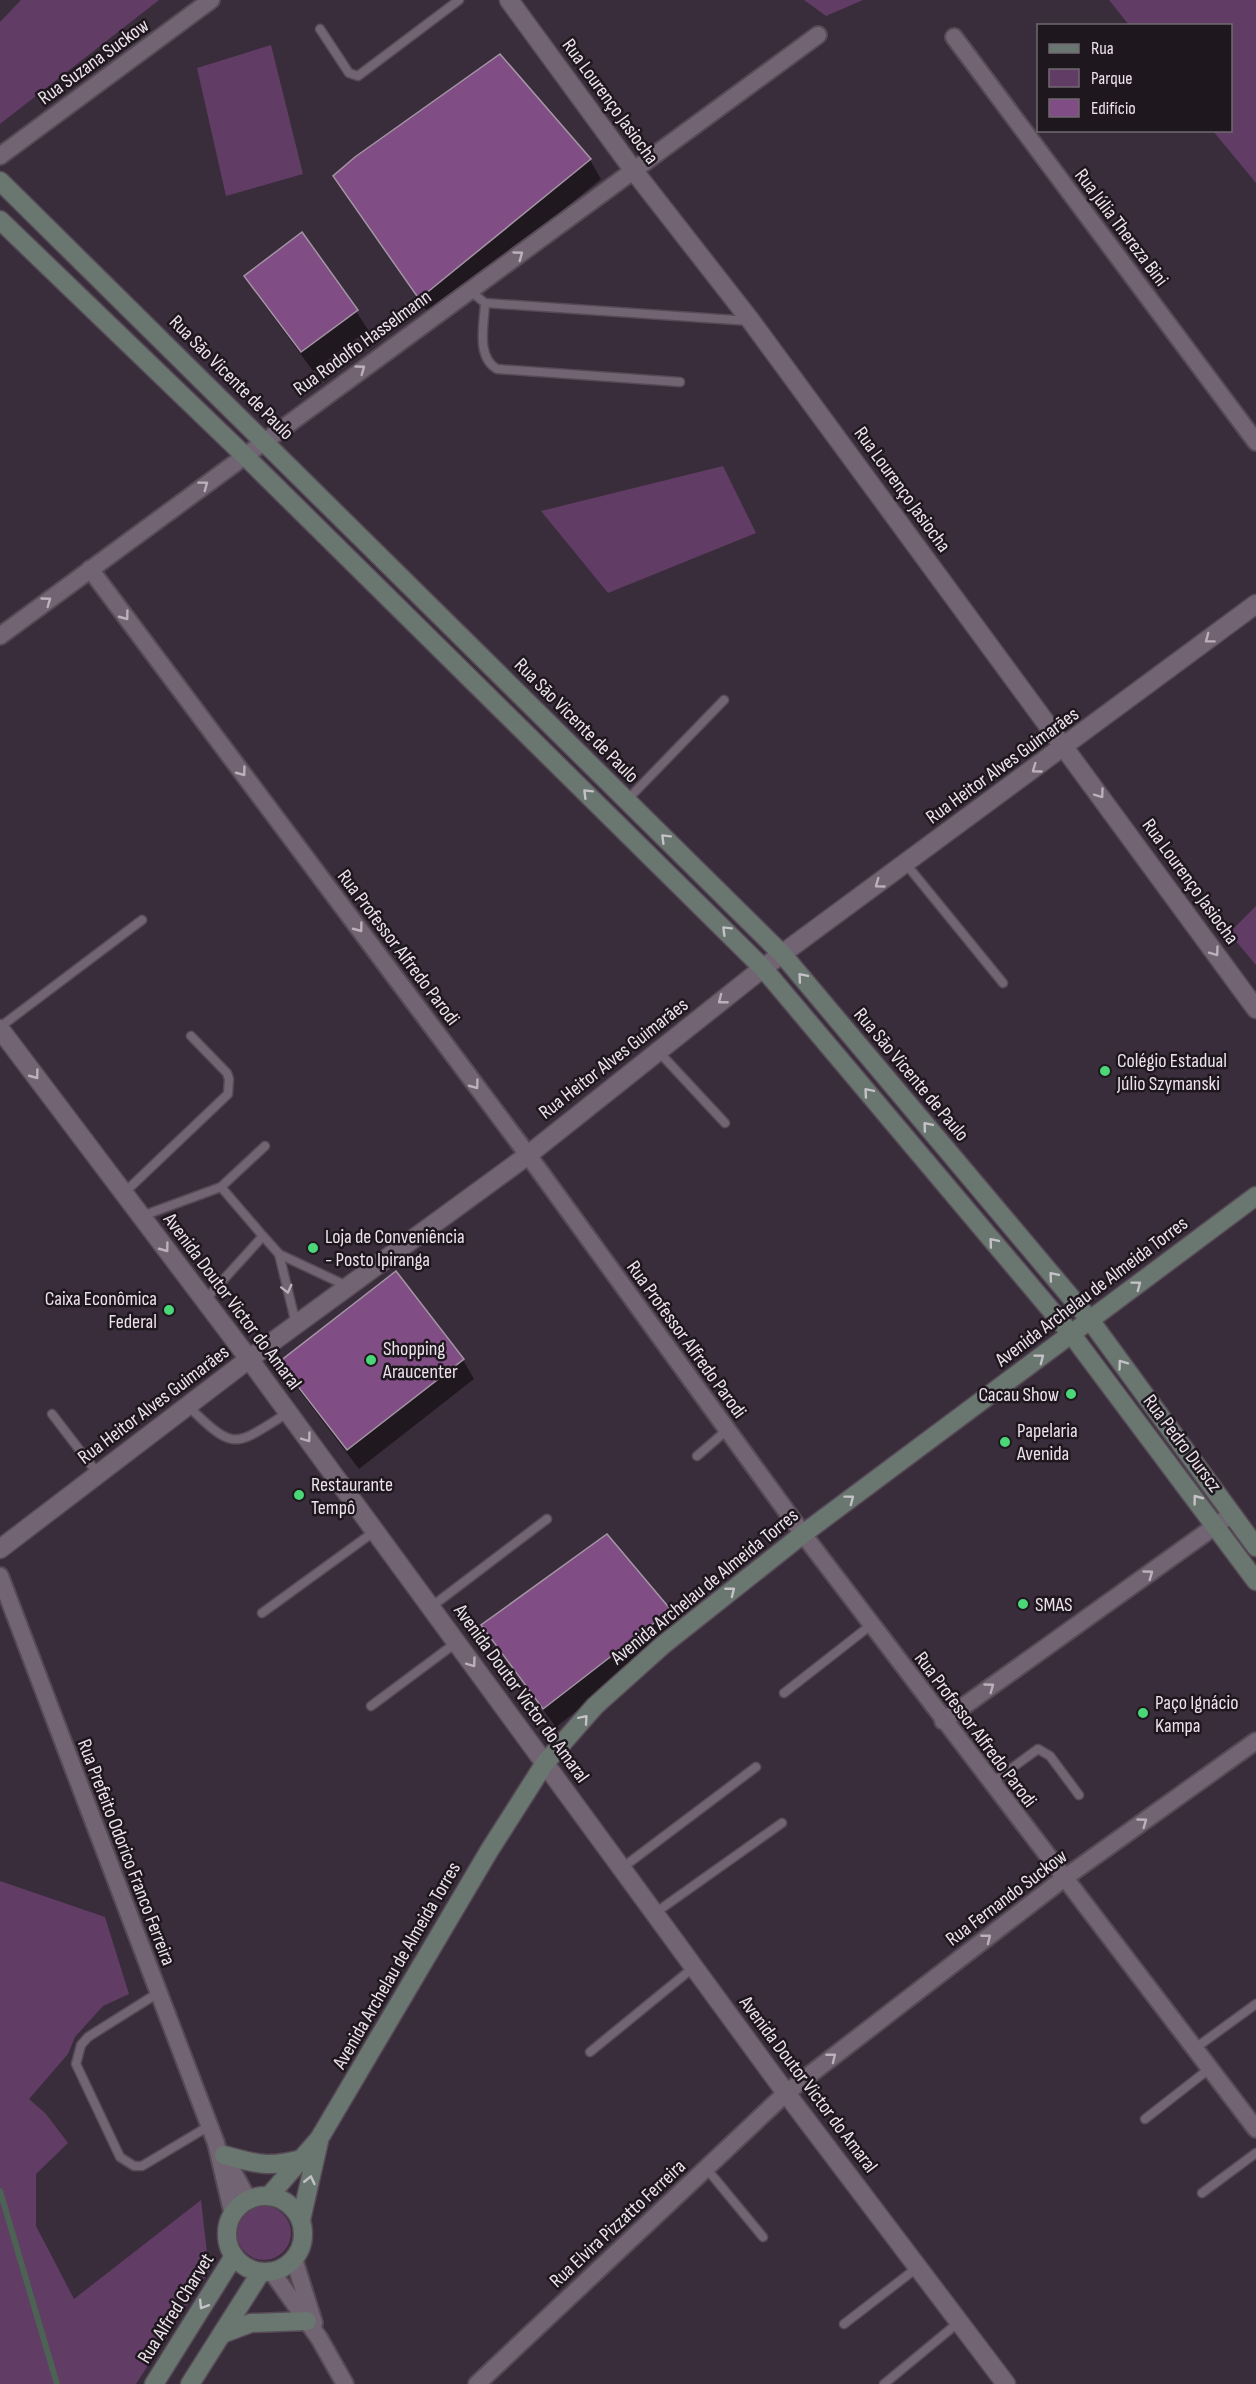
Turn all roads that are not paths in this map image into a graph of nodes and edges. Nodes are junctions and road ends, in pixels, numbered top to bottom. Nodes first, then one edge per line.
1 (211, 0) edge
2 (459, 0) edge
3 (509, 0) edge
4 (320, 29) dead end
5 (818, 35) dead end
6 (954, 37) dead end
7 (0, 156) edge
8 (634, 171) junction
9 (0, 181) edge
10 (0, 220) edge
11 (470, 290) junction
12 (485, 303) junction
13 (751, 321) junction
14 (680, 382) dead end
15 (264, 440) junction
16 (1256, 442) edge
17 (244, 454) junction
18 (90, 570) junction
19 (1256, 604) edge
20 (0, 636) edge
21 (724, 700) dead end
22 (1066, 747) junction
23 (627, 800) junction
24 (906, 864) junction
25 (142, 920) dead end
26 (783, 955) junction
27 (763, 968) junction
28 (1003, 983) dead end
29 (1256, 1009) edge
30 (0, 1028) edge
31 (191, 1036) dead end
32 (658, 1051) junction
33 (724, 1123) dead end
34 (265, 1146) dead end
35 (528, 1155) junction
36 (221, 1187) junction
37 (124, 1193) junction
38 (1256, 1196) edge
39 (142, 1216) junction
40 (263, 1236) junction
41 (279, 1254) junction
42 (347, 1287) junction
43 (205, 1300) junction
44 (1090, 1320) junction
45 (296, 1324) junction
46 (1072, 1335) junction
47 (249, 1359) junction
48 (187, 1406) junction
49 (289, 1412) junction
50 (52, 1414) dead end
51 (727, 1430) junction
52 (697, 1456) dead end
53 (98, 1474) junction
54 (1232, 1514) junction
55 (547, 1519) dead end
56 (1217, 1525) junction
57 (375, 1531) junction
58 (803, 1534) junction
59 (1256, 1547) edge
60 (0, 1549) edge
61 (0, 1576) edge
62 (1256, 1581) edge
63 (431, 1607) junction
64 (262, 1613) dead end
65 (871, 1625) junction
66 (457, 1642) junction
67 (784, 1693) dead end
68 (371, 1706) dead end
69 (943, 1721) junction
70 (1256, 1741) edge
71 (545, 1763) junction
72 (756, 1767) dead end
73 (990, 1784) junction
74 (1079, 1795) dead end
75 (782, 1823) dead end
76 (622, 1868) junction
77 (1063, 1879) junction
78 (655, 1913) junction
79 (694, 1967) junction
80 (158, 1993) junction
81 (1256, 2004) edge
82 (1194, 2049) junction
83 (590, 2052) dead end
84 (1209, 2069) junction
85 (786, 2093) junction
86 (1145, 2119) dead end
87 (209, 2126) junction
88 (1256, 2129) edge
89 (319, 2139) junction
90 (220, 2149) junction
91 (1256, 2153) edge
92 (302, 2159) junction
93 (706, 2168) junction
94 (1202, 2193) dead end
95 (269, 2196) junction
96 (249, 2201) junction
97 (233, 2215) junction
98 (301, 2220) junction
99 (763, 2237) dead end
100 (234, 2256) junction
101 (294, 2259) junction
102 (918, 2267) junction
103 (267, 2272) junction
104 (307, 2321) junction
105 (959, 2322) junction
106 (844, 2324) dead end
107 (222, 2334) junction
108 (319, 2338) junction
109 (154, 2384) edge
110 (190, 2384) edge
111 (345, 2384) edge
112 (477, 2384) edge
113 (884, 2384) edge
114 (1006, 2384) edge

1 - 7 street, Rua Suzana Suckow
2 - 4 lane
3 - 8 street, Rua Lourenço Jasiocha
5 - 8 street, Rua Rodolfo Hasselmann
6 - 16 street, Rua Júlia Thereza Bini
11 -> 8 street, Rua Rodolfo Hasselmann
8 - 13 street, Rua Lourenço Jasiocha
9 - 15 main road, Rua São Vicente de Paulo
10 - 17 main road
11 - 12 lane
15 -> 11 street, Rua Rodolfo Hasselmann
12 - 13 lane
12 - 14 lane
13 - 22 street, Rua Lourenço Jasiocha
15 - 17 street, Rua Rodolfo Hasselmann
15 - 23 main road, Rua São Vicente de Paulo
18 -> 17 street, Rua Rodolfo Hasselmann
27 -> 17 main road
20 -> 18 street, Rua Rodolfo Hasselmann
18 -> 35 street, Rua Professor Alfredo Parodi
19 -> 22 street, Rua Heitor Alves Guimarães
21 - 23 lane
22 -> 24 street, Rua Heitor Alves Guimarães
22 -> 29 street, Rua Lourenço Jasiocha
26 -> 23 main road, Rua São Vicente de Paulo
24 -> 26 street, Rua Heitor Alves Guimarães
24 - 28 lane
25 - 30 lane
26 - 27 street, Rua Heitor Alves Guimarães
44 -> 26 main road, Rua São Vicente de Paulo
27 -> 32 street, Rua Heitor Alves Guimarães
46 -> 27 main road
30 -> 37 street, Avenida Doutor Victor do Amaral
31 - 37 lane
32 - 33 lane
32 - 35 street, Rua Heitor Alves Guimarães
34 - 36 lane
35 - 42 street, Rua Heitor Alves Guimarães
35 - 51 street, Rua Professor Alfredo Parodi
36 - 39 lane
36 - 40 lane
37 - 39 street, Avenida Doutor Victor do Amaral
44 -> 38 main road, Avenida Archelau de Almeida Torres
39 -> 43 street, Avenida Doutor Victor do Amaral
40 - 41 lane
40 - 43 lane
41 - 42 lane
41 -> 45 lane
42 - 45 street, Rua Heitor Alves Guimarães
43 - 47 street, Avenida Doutor Victor do Amaral
44 - 46 main road, Avenida Archelau de Almeida Torres
54 -> 44 main road, Rua Pedro Durscz
45 - 47 street, Rua Heitor Alves Guimarães
56 -> 46 main road, Rua Pedro Durscz
58 -> 46 main road, Avenida Archelau de Almeida Torres
47 - 48 street, Rua Heitor Alves Guimarães
47 - 49 street, Avenida Doutor Victor do Amaral
48 - 49 lane
48 - 53 street, Rua Heitor Alves Guimarães
49 -> 57 street, Avenida Doutor Victor do Amaral
50 - 53 lane
51 - 52 lane
51 - 58 street, Rua Professor Alfredo Parodi
53 - 60 street, Rua Heitor Alves Guimarães
54 - 56 street
54 - 59 main road, Rua Pedro Durscz
55 - 63 lane
56 - 62 main road, Rua Pedro Durscz
69 -> 56 street
57 - 63 street, Avenida Doutor Victor do Amaral
57 - 64 lane
58 - 65 street, Rua Professor Alfredo Parodi
71 -> 58 main road, Avenida Archelau de Almeida Torres
61 - 80 street, Rua Prefeito Odorico Franco Ferreira
63 - 66 street, Avenida Doutor Victor do Amaral
65 - 67 lane
65 - 69 street, Rua Professor Alfredo Parodi
66 - 68 lane
66 -> 71 street, Avenida Doutor Victor do Amaral
69 - 73 street, Rua Professor Alfredo Parodi
77 -> 70 street, Rua Fernando Suckow
71 - 76 street, Avenida Doutor Victor do Amaral
71 - 89 main road, Avenida Archelau de Almeida Torres
72 - 76 lane
73 - 74 lane
73 - 77 street, Rua Professor Alfredo Parodi
75 - 78 lane
76 - 78 street, Avenida Doutor Victor do Amaral
77 - 82 street, Rua Professor Alfredo Parodi
85 -> 77 street, Rua Fernando Suckow
78 - 79 street, Avenida Doutor Victor do Amaral
79 - 83 lane
79 - 85 street, Avenida Doutor Victor do Amaral
80 - 87 street, Rua Prefeito Odorico Franco Ferreira
80 - 87 lane
81 - 82 lane
82 - 84 street, Rua Professor Alfredo Parodi
84 - 86 lane
84 - 88 street, Rua Professor Alfredo Parodi
85 - 93 street, Rua Elvira Pizzatto Ferreira
85 - 102 street, Avenida Doutor Victor do Amaral
87 - 90 street, Rua Prefeito Odorico Franco Ferreira
89 - 92 main road, Avenida Archelau de Almeida Torres
98 -> 89 main road, Avenida Archelau de Almeida Torres
90 - 92 main road
90 - 96 street, Rua Prefeito Odorico Franco Ferreira
90 - 97 street, Rua Prefeito Odorico Franco Ferreira
91 - 94 lane
92 - 95 main road, Avenida Archelau de Almeida Torres
93 - 99 lane
93 - 112 street, Rua Elvira Pizzatto Ferreira
95 - 96 main road
95 - 98 main road
96 - 97 main road
97 - 100 main road
98 - 101 main road
100 - 103 main road
100 -> 109 main road, Rua Alfred Charvet
101 - 103 main road
101 - 108 street
102 - 105 street, Avenida Doutor Victor do Amaral
102 - 106 lane
103 - 104 street
103 - 107 main road
104 - 107 main road
104 - 108 street
105 - 113 lane
105 - 114 street, Avenida Doutor Victor do Amaral
107 - 110 main road
108 - 111 street

